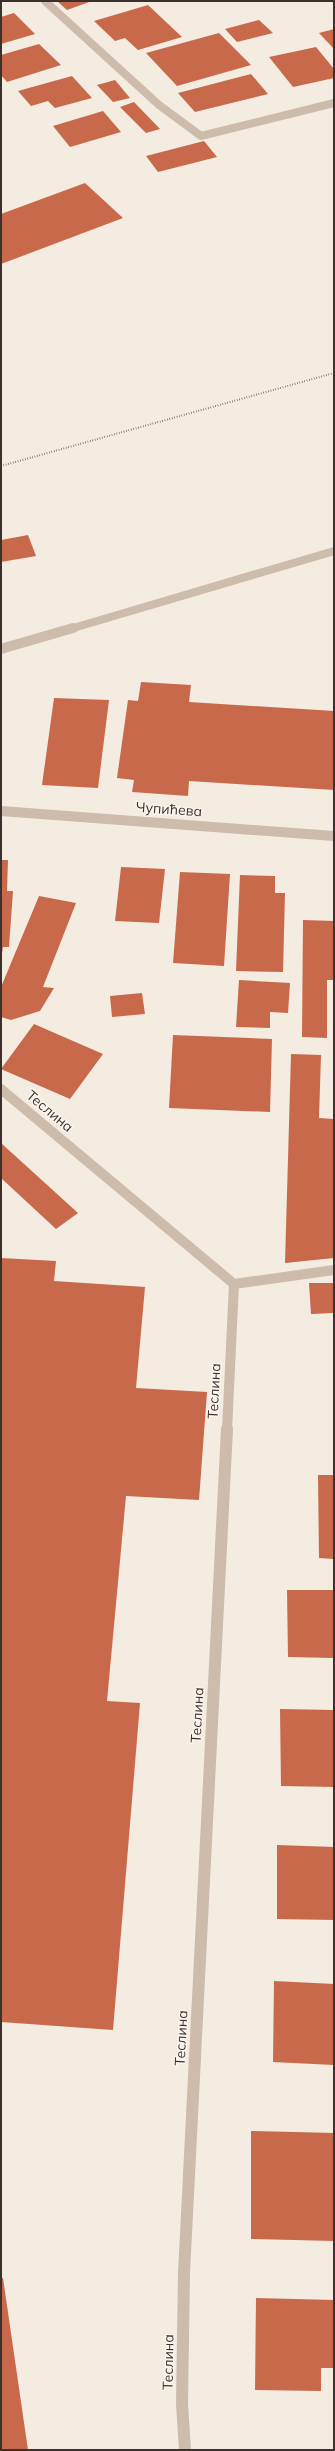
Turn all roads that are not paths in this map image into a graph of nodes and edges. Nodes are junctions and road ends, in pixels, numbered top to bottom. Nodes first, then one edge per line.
1 (45, 1) edge
2 (334, 103) edge
3 (334, 552) edge
4 (1, 649) edge
5 (1, 810) edge
6 (334, 836) edge
7 (1, 1089) edge
8 (334, 1270) edge
9 (234, 1284) junction
10 (185, 2450) edge

1 - 2 street
3 - 4 street
5 - 6 street, Чупићева
7 - 9 street, Теслина
8 - 9 street
9 - 10 street, Теслина

